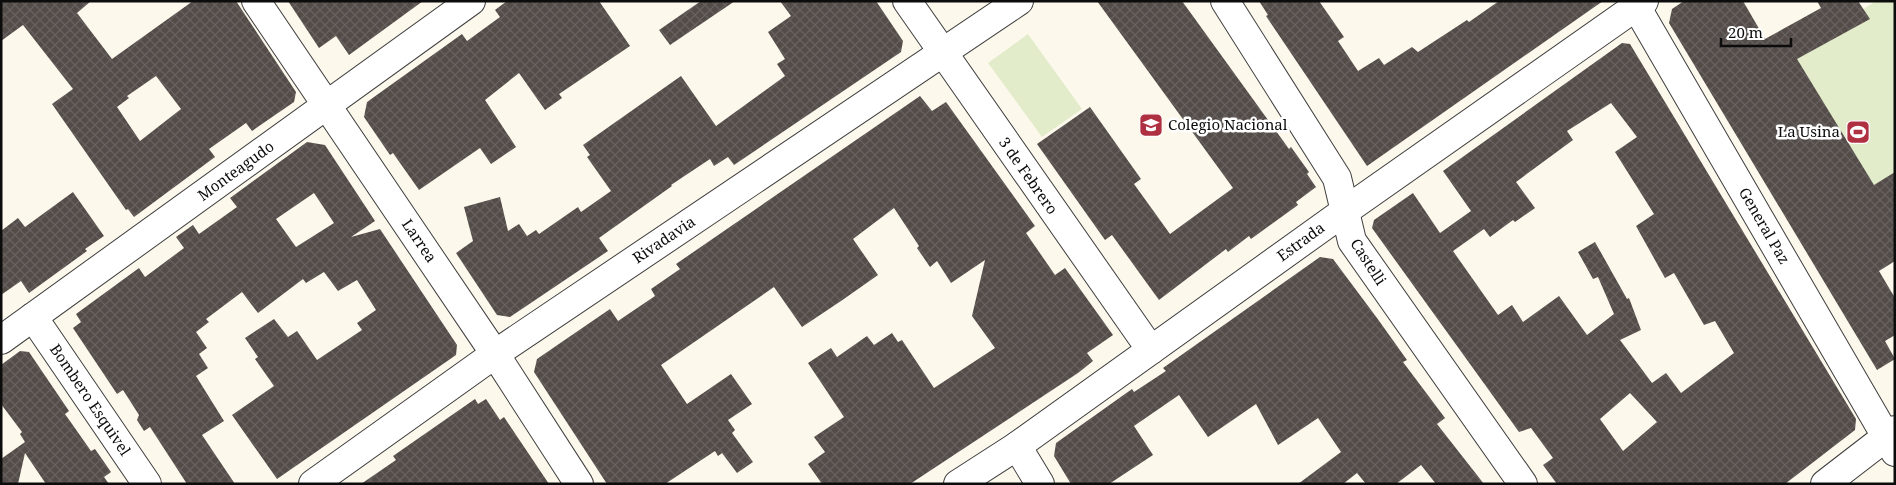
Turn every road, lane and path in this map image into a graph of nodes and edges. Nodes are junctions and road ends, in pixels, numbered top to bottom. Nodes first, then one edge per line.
1 (256, 1) edge
2 (471, 1) edge
3 (907, 1) edge
4 (1019, 1) edge
5 (1225, 1) edge
6 (1638, 3) edge
7 (942, 54) junction
8 (328, 105) junction
9 (1345, 211) junction
10 (33, 317) junction
11 (1, 340) edge
12 (1151, 350) junction
13 (495, 354) junction
14 (1892, 440) edge
15 (1017, 446) junction
16 (147, 484) edge
17 (313, 484) edge
18 (579, 484) edge
19 (958, 484) edge
20 (1040, 484) edge
21 (1523, 484) edge
22 (1825, 484) edge

1 - 8 street, Larrea
2 - 8 street, Monteagudo
3 - 7 street, 3 de Febrero
4 - 7 street, Rivadavia
5 - 9 street, Castelli
6 - 9 street, Estrada
6 - 14 street, General Paz
7 - 12 street, 3 de Febrero
7 - 13 street, Rivadavia
8 - 10 street, Monteagudo
8 - 13 street, Larrea
9 - 12 street, Estrada
9 - 21 street, Castelli
10 - 11 street, Monteagudo
10 - 16 street, Bombero Esquivel
12 - 15 street, Estrada
13 - 17 street, Rivadavia
13 - 18 street, Larrea
14 - 22 street
15 - 19 street, Estrada
15 - 20 street

